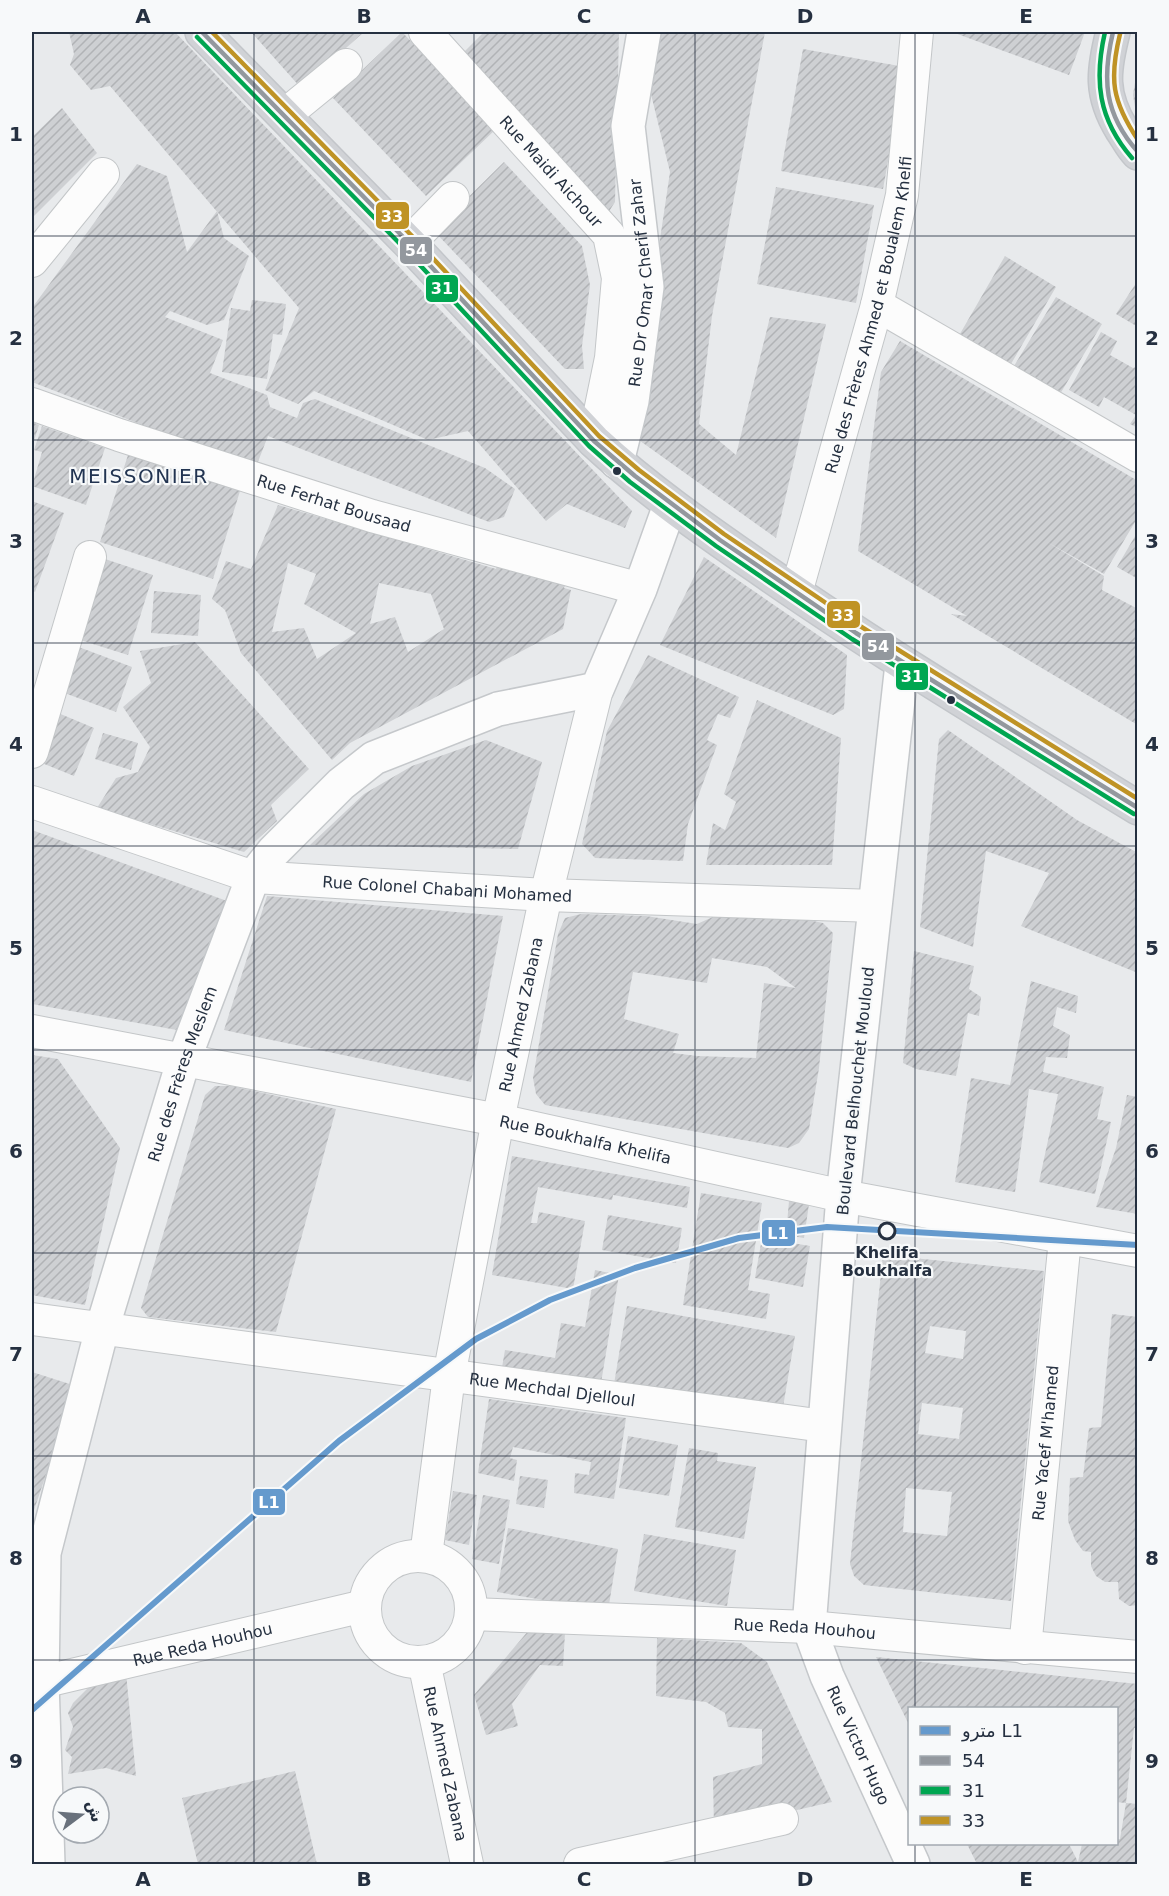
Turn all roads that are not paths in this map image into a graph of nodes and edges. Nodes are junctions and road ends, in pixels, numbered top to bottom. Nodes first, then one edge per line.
1 (202, 32) edge
2 (425, 32) edge
3 (644, 32) edge
4 (1113, 32) edge
5 (911, 33) edge
6 (346, 64) dead end
7 (286, 114) junction
8 (1137, 153) edge
9 (103, 174) dead end
10 (453, 198) dead end
11 (409, 243) junction
12 (32, 261) edge
13 (878, 305) junction
14 (32, 404) edge
15 (606, 452) junction
16 (1137, 456) edge
17 (670, 505) junction
18 (90, 557) dead end
19 (640, 589) junction
20 (796, 593) junction
21 (902, 664) junction
22 (597, 689) junction
23 (32, 752) edge
24 (32, 802) edge
25 (1137, 808) edge
26 (253, 877) junction
27 (546, 895) junction
28 (875, 906) junction
29 (32, 1031) edge
30 (183, 1062) junction
31 (498, 1120) junction
32 (843, 1196) junction
33 (1065, 1239) junction
34 (1137, 1251) edge
35 (32, 1319) edge
36 (102, 1329) junction
37 (448, 1376) junction
38 (824, 1426) junction
39 (426, 1556) junction
40 (364, 1606) junction
41 (471, 1614) junction
42 (809, 1627) junction
43 (1025, 1648) junction
44 (1137, 1657) edge
45 (423, 1662) junction
46 (42, 1682) junction
47 (782, 1819) dead end
48 (48, 1864) edge
49 (467, 1864) edge
50 (580, 1864) edge
51 (913, 1864) edge

1 - 7 main road
2 - 15 street, Rue Maidi Aichour
3 - 15 street, Rue Dr Omar Cherif Zahar
4 - 8 main road
5 - 13 street, Rue des Frères Ahmed et Boualem Khelfi
6 - 7 street
7 - 11 main road
9 - 12 street
10 - 11 street
11 - 15 main road
13 - 16 street
13 - 20 street, Rue des Frères Ahmed et Boualem Khelfi
14 - 19 street, Rue Ferhat Bousaad
15 - 17 main road
17 - 19 street
17 - 20 main road
18 - 23 street
19 - 22 street
20 - 21 main road
21 - 25 main road
21 - 28 street, Boulevard Belhouchet Mouloud
22 - 26 street, Rue des Frères Meslem
22 - 27 street, Rue Ahmed Zabana
24 - 26 street, Rue Colonel Chabani Mohamed
26 - 27 street, Rue Colonel Chabani Mohamed
26 - 30 street, Rue des Frères Meslem
27 - 28 street, Rue Colonel Chabani Mohamed
27 - 31 street, Rue Ahmed Zabana
28 - 32 street, Boulevard Belhouchet Mouloud
29 - 30 street, Rue Boukhalfa Khelifa
30 - 31 street, Rue Boukhalfa Khelifa
30 - 36 street, Rue des Frères Meslem
31 - 32 street, Rue Boukhalfa Khelifa
31 - 37 street, Rue Ahmed Zabana
32 - 33 street, Rue Boukhalfa Khelifa
32 - 38 street, Boulevard Belhouchet Mouloud
33 - 34 street, Rue Boukhalfa Khelifa
33 - 43 street, Rue Yacef M'hamed
35 - 36 street, Rue Mechdal Djelloul
36 - 37 street, Rue Mechdal Djelloul
36 - 46 street, Rue des Frères Meslem
37 - 38 street, Rue Mechdal Djelloul
37 - 39 street, Rue Ahmed Zabana
38 - 42 street, Boulevard Belhouchet Mouloud
39 - 40 street
39 - 41 street
40 - 45 street
40 - 46 street, Rue Reda Houhou
41 - 42 street, Rue Reda Houhou
41 - 45 street
42 - 43 street, Rue Reda Houhou
42 - 51 street, Rue Victor Hugo
43 - 44 street, Rue Reda Houhou
45 - 49 street, Rue Ahmed Zabana
46 - 48 street, Rue des Frères Meslem
47 - 50 street

